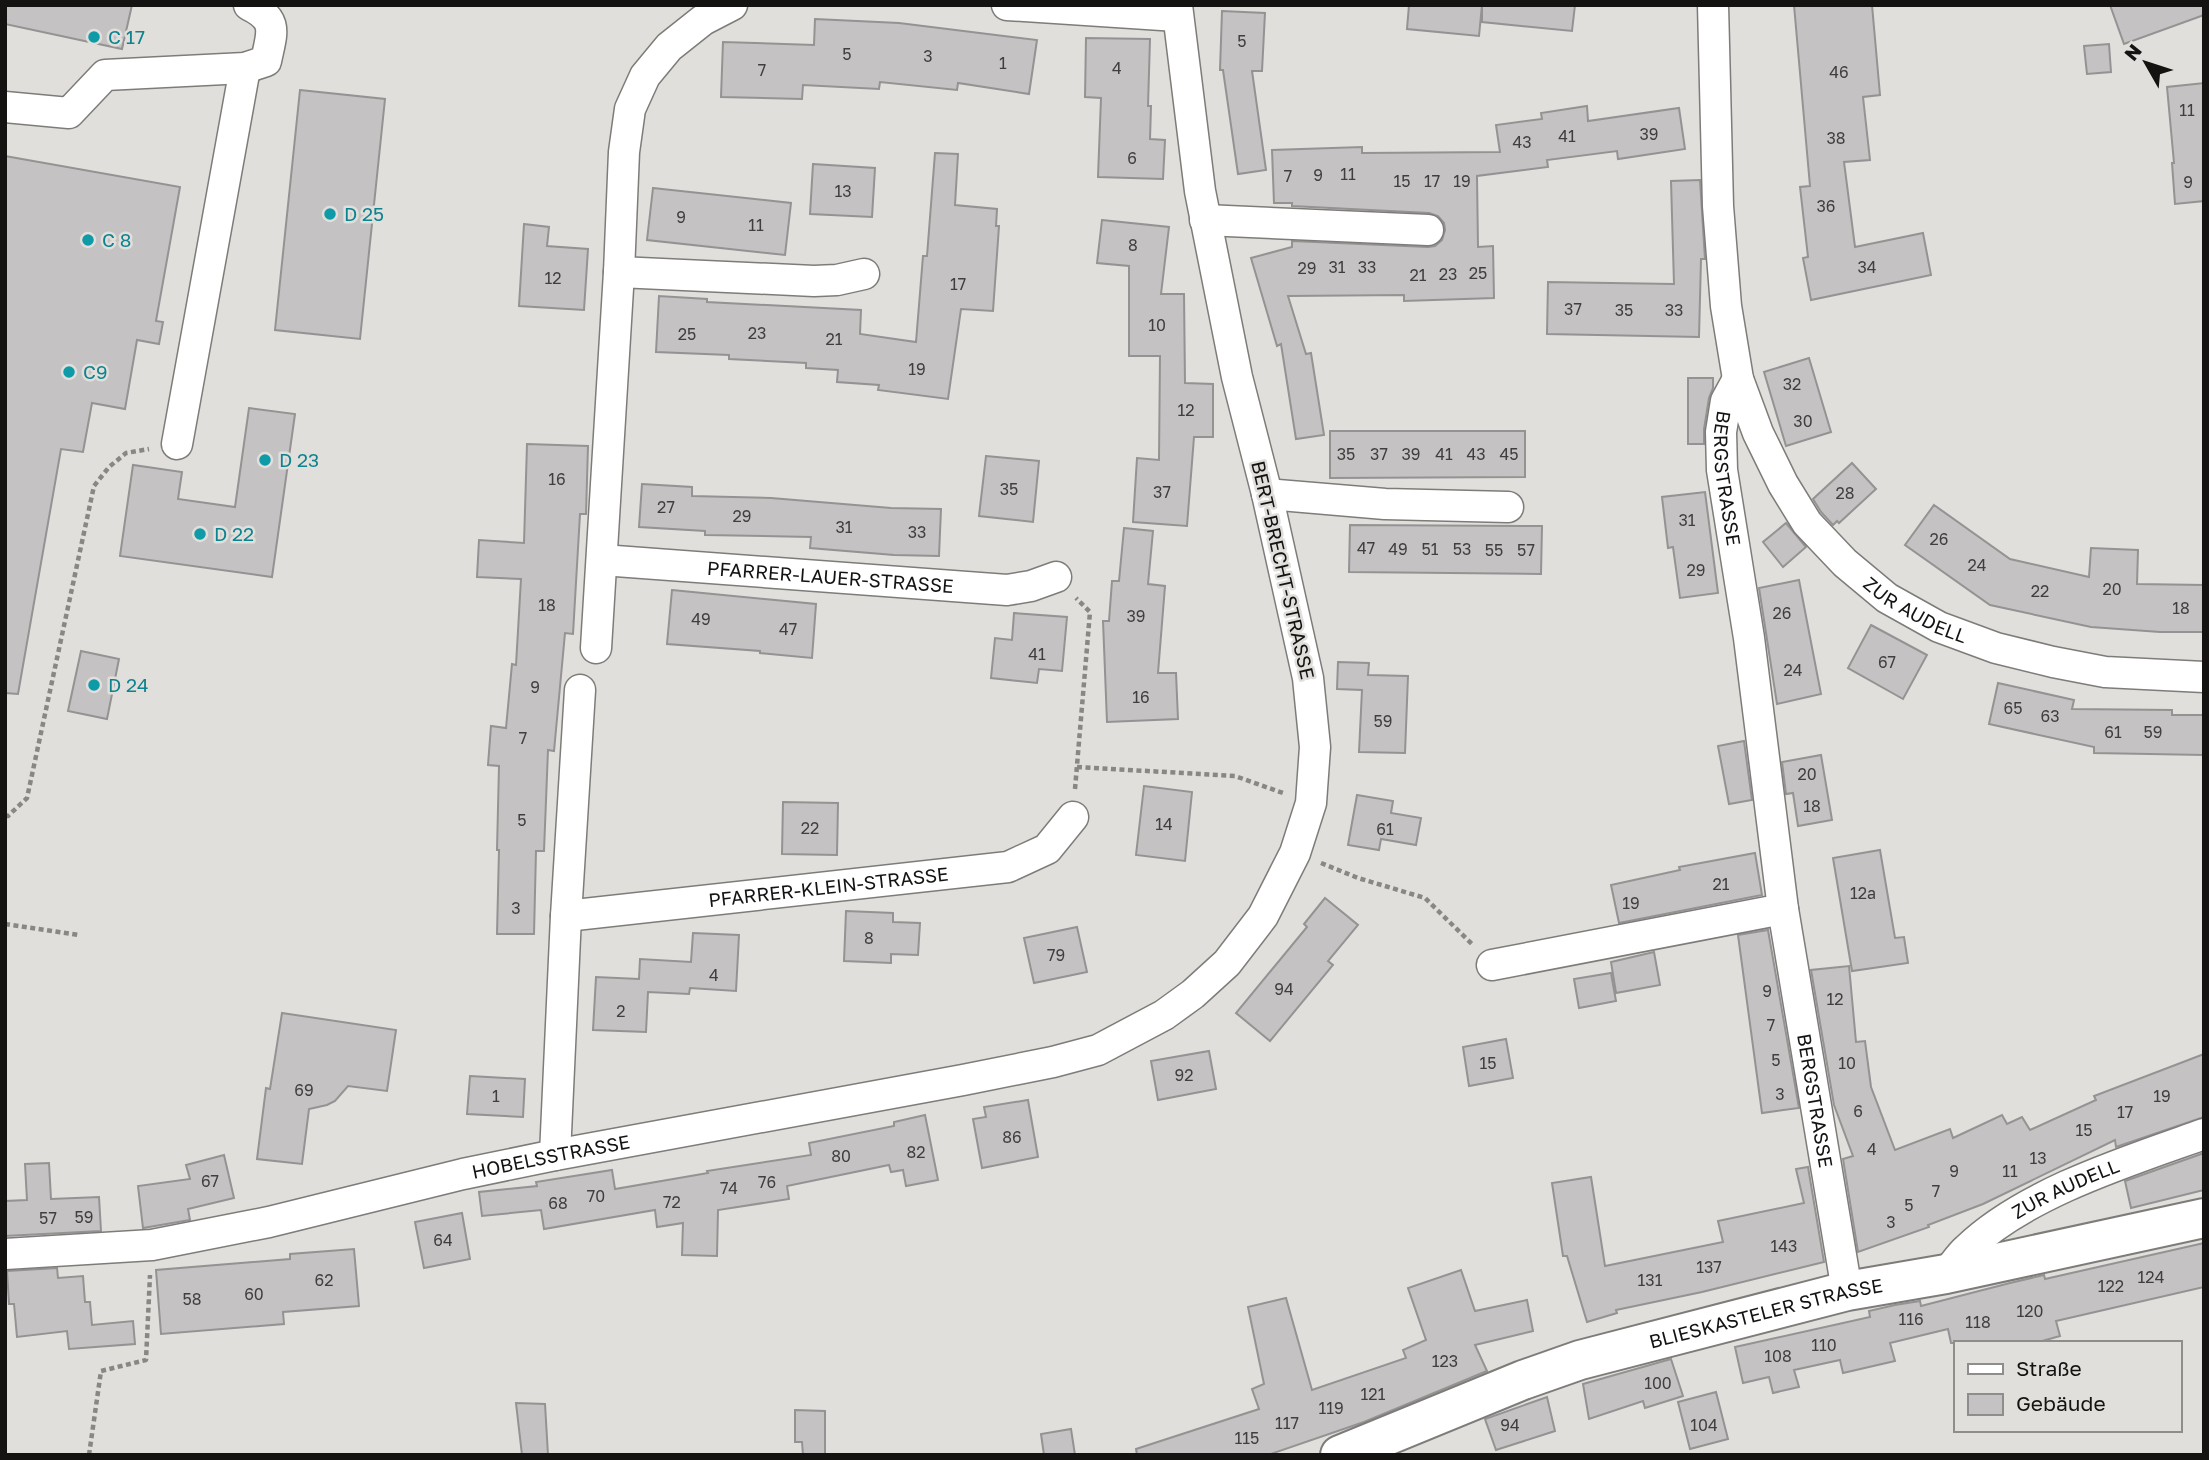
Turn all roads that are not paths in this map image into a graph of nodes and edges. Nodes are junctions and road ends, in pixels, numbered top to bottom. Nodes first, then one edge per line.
1 (249, 5) edge
2 (732, 5) edge
3 (1007, 5) edge
4 (1713, 5) edge
5 (1177, 11) edge
6 (245, 68) junction
7 (5, 107) edge
8 (1205, 220) junction
9 (1428, 230) dead end
10 (619, 272) junction
11 (864, 274) dead end
12 (1738, 379) junction
13 (177, 444) road end
14 (1267, 494) junction
15 (1508, 507) dead end
16 (602, 560) junction
17 (1056, 577) road end
18 (596, 648) dead end
19 (2204, 677) edge
20 (580, 690) dead end
21 (1073, 817) road end
22 (1783, 909) junction
23 (566, 916) junction
24 (1492, 965) road end
25 (1098, 1049) joint
26 (2204, 1134) edge
27 (555, 1154) junction
28 (2204, 1217) edge
29 (5, 1254) edge
30 (1946, 1274) junction
31 (1847, 1291) junction
32 (1340, 1455) edge

1 - 6 street
2 - 10 street
3 - 5 street
4 - 12 street
5 - 8 street, BERT-BRECHT-STRASSE
6 - 7 street
6 - 13 street
8 - 9 street
8 - 14 street, BERT-BRECHT-STRASSE
10 - 11 street
10 - 16 street
12 - 19 street, ZUR AUDELL
12 - 22 street, BERGSTRASSE
14 - 15 street
14 - 25 street, BERT-BRECHT-STRASSE
16 - 17 street, PFARRER-LAUER-STRASSE
16 - 18 street
20 - 23 street
21 - 23 street, PFARRER-KLEIN-STRASSE
22 - 24 street
22 - 31 street, BERGSTRASSE
23 - 27 street
25 - 27 street, HOBELSSTRASSE
26 - 30 street, ZUR AUDELL
27 - 29 street, HOBELSSTRASSE
28 - 30 main road, BLIESKASTELER STRASSE
30 - 31 main road, BLIESKASTELER STRASSE
31 - 32 main road, BLIESKASTELER STRASSE

